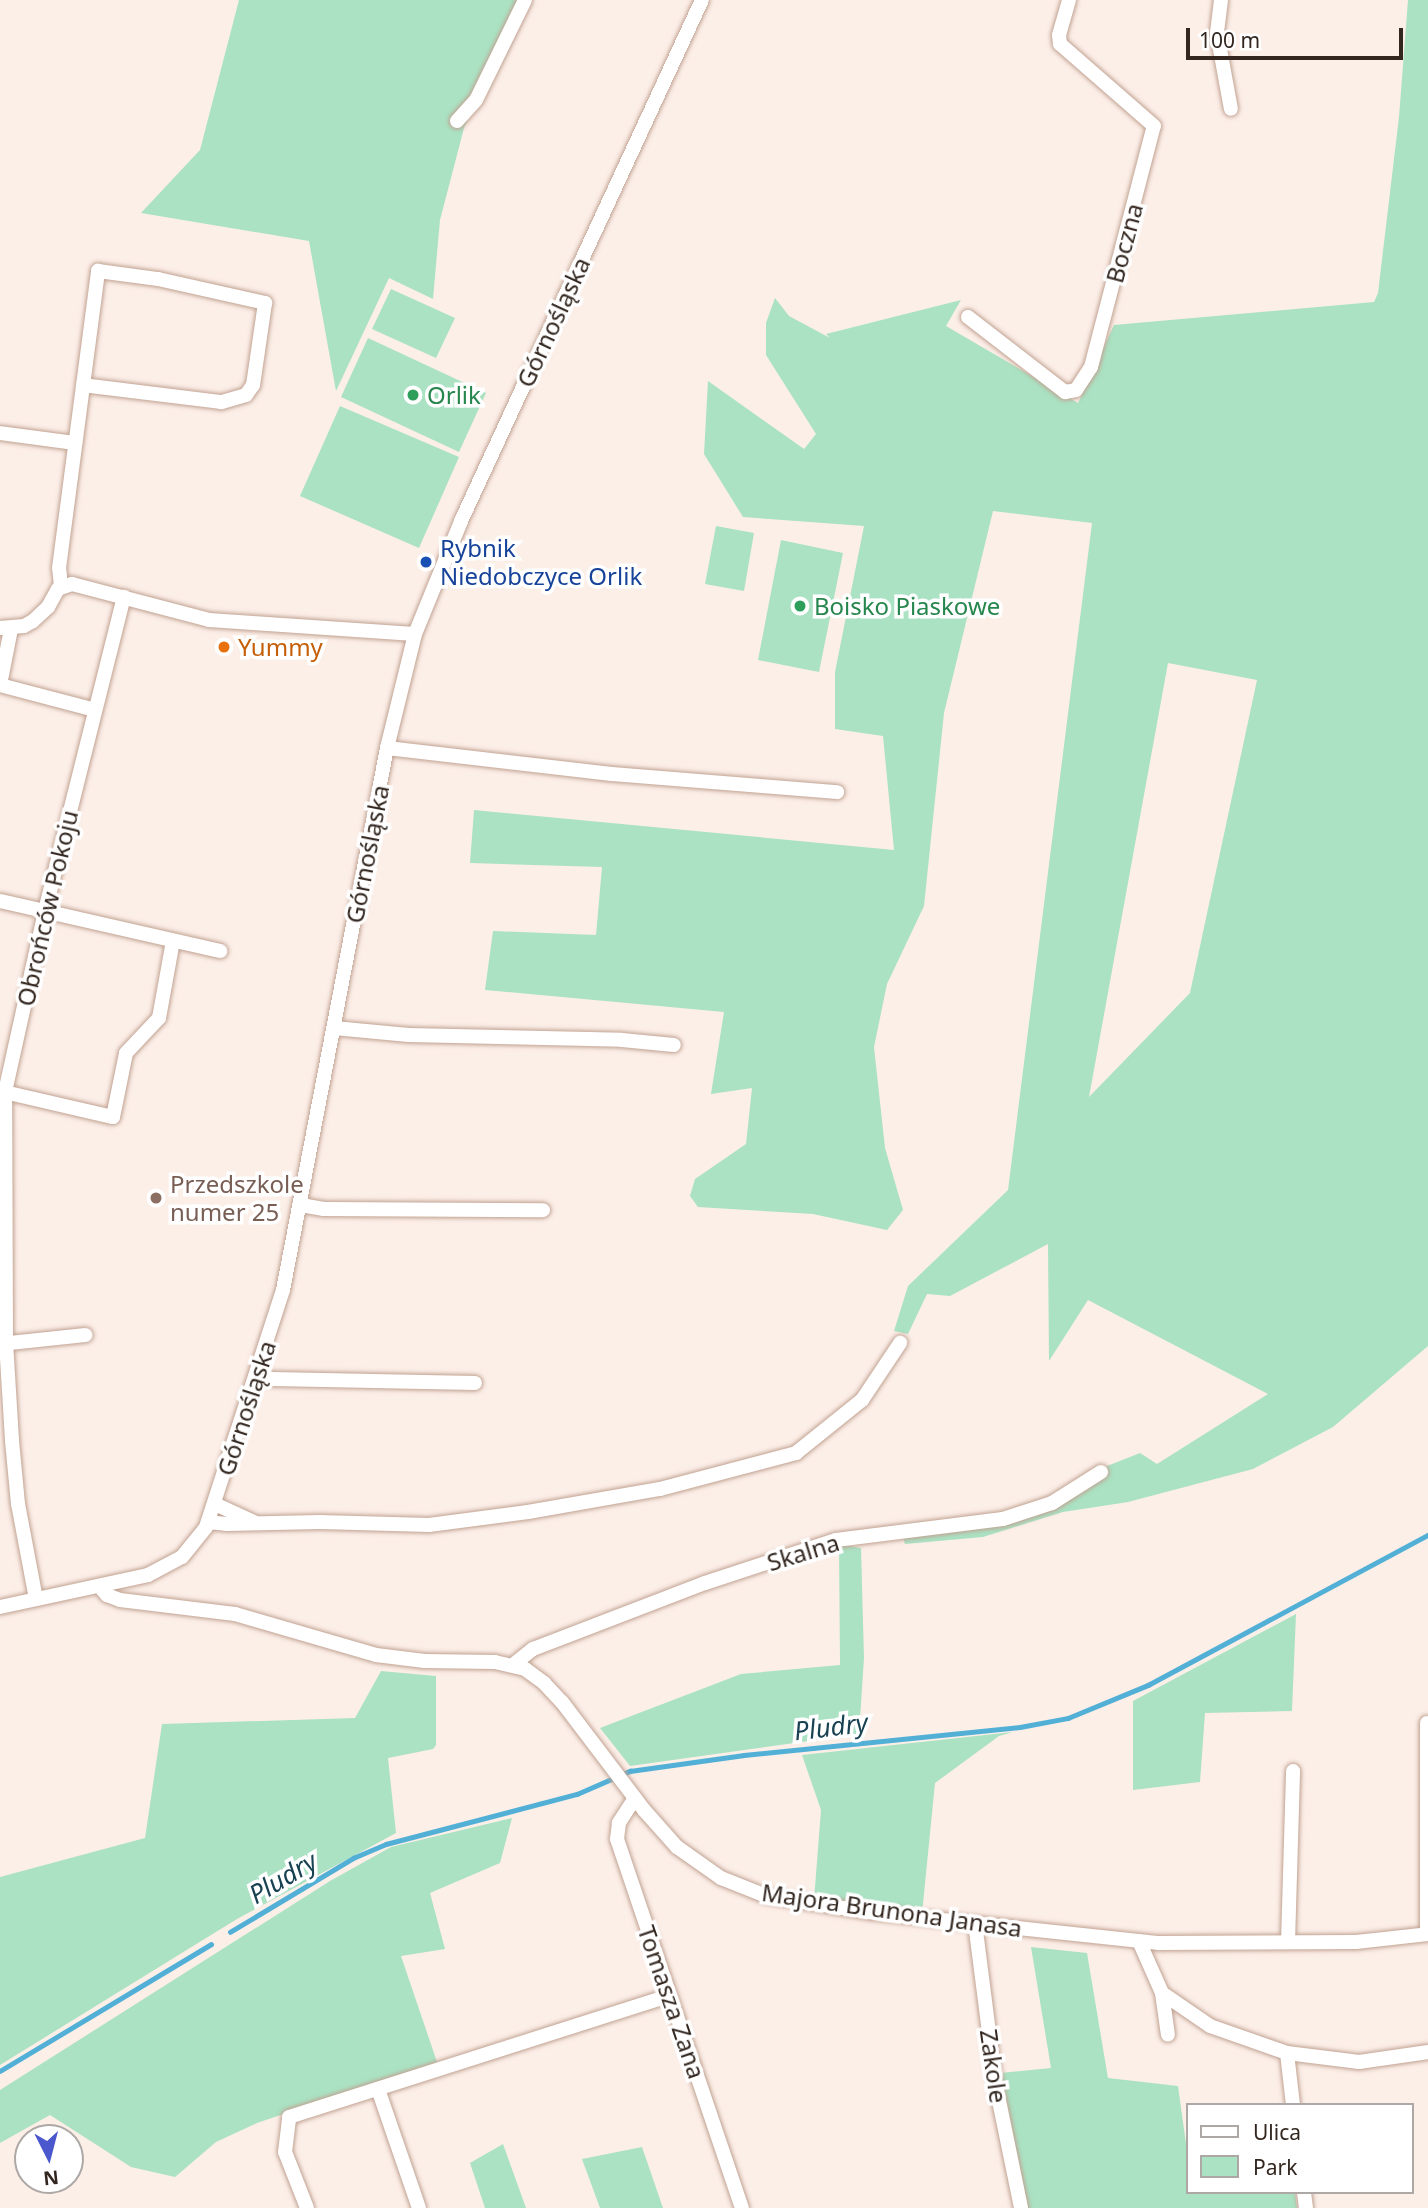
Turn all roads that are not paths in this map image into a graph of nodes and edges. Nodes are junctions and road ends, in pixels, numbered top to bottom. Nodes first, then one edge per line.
1 (525, 0) edge
2 (702, 0) edge
3 (1069, 0) edge
4 (1221, 0) edge
5 (1231, 109) dead end
6 (457, 121) dead end
7 (968, 317) dead end
8 (83, 385) junction
9 (0, 433) edge
10 (75, 443) junction
11 (61, 586) junction
12 (124, 597) junction
13 (5, 628) edge
14 (415, 634) junction
15 (0, 685) edge
16 (95, 710) junction
17 (387, 748) junction
18 (837, 792) dead end
19 (0, 901) edge
20 (45, 911) junction
21 (173, 941) junction
22 (220, 951) dead end
23 (334, 1028) junction
24 (674, 1045) dead end
25 (2, 1091) edge
26 (3, 1160) edge
27 (301, 1205) junction
28 (543, 1210) dead end
29 (86, 1335) dead end
30 (900, 1343) dead end
31 (3, 1344) edge
32 (257, 1376) junction
33 (475, 1383) dead end
34 (1101, 1472) dead end
35 (215, 1504) junction
36 (208, 1522) junction
37 (255, 1523) junction
38 (100, 1587) junction
39 (36, 1599) junction
40 (0, 1606) edge
41 (513, 1665) junction
42 (1427, 1723) edge
43 (1293, 1771) dead end
44 (632, 1793) junction
45 (975, 1923) junction
46 (1428, 1934) edge
47 (1139, 1941) junction
48 (1288, 1942) junction
49 (1163, 1993) junction
50 (669, 1996) junction
51 (1168, 2035) dead end
52 (1428, 2052) edge
53 (1287, 2053) junction
54 (377, 2089) junction
55 (1293, 2103) edge
56 (307, 2208) edge
57 (419, 2208) edge
58 (742, 2208) edge
59 (1021, 2208) edge

1 - 6 street
2 - 14 street, Górnośląska
3 - 7 street, Boczna
4 - 5 street
8 - 8 street
8 - 10 street
9 - 10 street
10 - 11 street
11 - 12 street
11 - 13 street
12 - 14 street
12 - 16 street, Obrońców Pokoju
13 - 15 street
14 - 17 street, Górnośląska
15 - 16 street
16 - 20 street, Obrońców Pokoju
17 - 18 street
17 - 23 street, Górnośląska
19 - 20 street
20 - 21 street
20 - 25 street, Obrońców Pokoju
21 - 22 street
21 - 25 street
23 - 24 street
23 - 27 street, Górnośląska
25 - 26 street, Obrońców Pokoju
26 - 31 street, Obrońców Pokoju
27 - 28 street
27 - 32 street, Górnośląska
29 - 31 street
30 - 37 street
31 - 39 street, Obrońców Pokoju
32 - 33 street
32 - 35 street, Górnośląska
34 - 41 street, Skalna
35 - 36 street, Górnośląska
35 - 37 street
36 - 37 street
36 - 38 street, Górnośląska
38 - 39 street, Górnośląska
38 - 41 street, Majora Brunona Janasa
39 - 40 street, Górnośląska
41 - 44 street, Majora Brunona Janasa
42 - 46 street, Majora Brunona Janasa
43 - 48 street
44 - 45 street, Majora Brunona Janasa
44 - 50 street, Tomasza Zana
45 - 47 street, Majora Brunona Janasa
45 - 59 street, Zakole
46 - 48 street, Majora Brunona Janasa
47 - 48 street, Majora Brunona Janasa
47 - 49 street
49 - 51 street
49 - 53 street
50 - 54 street
50 - 58 street, Tomasza Zana
52 - 53 street
53 - 55 street
54 - 56 street
54 - 57 street

